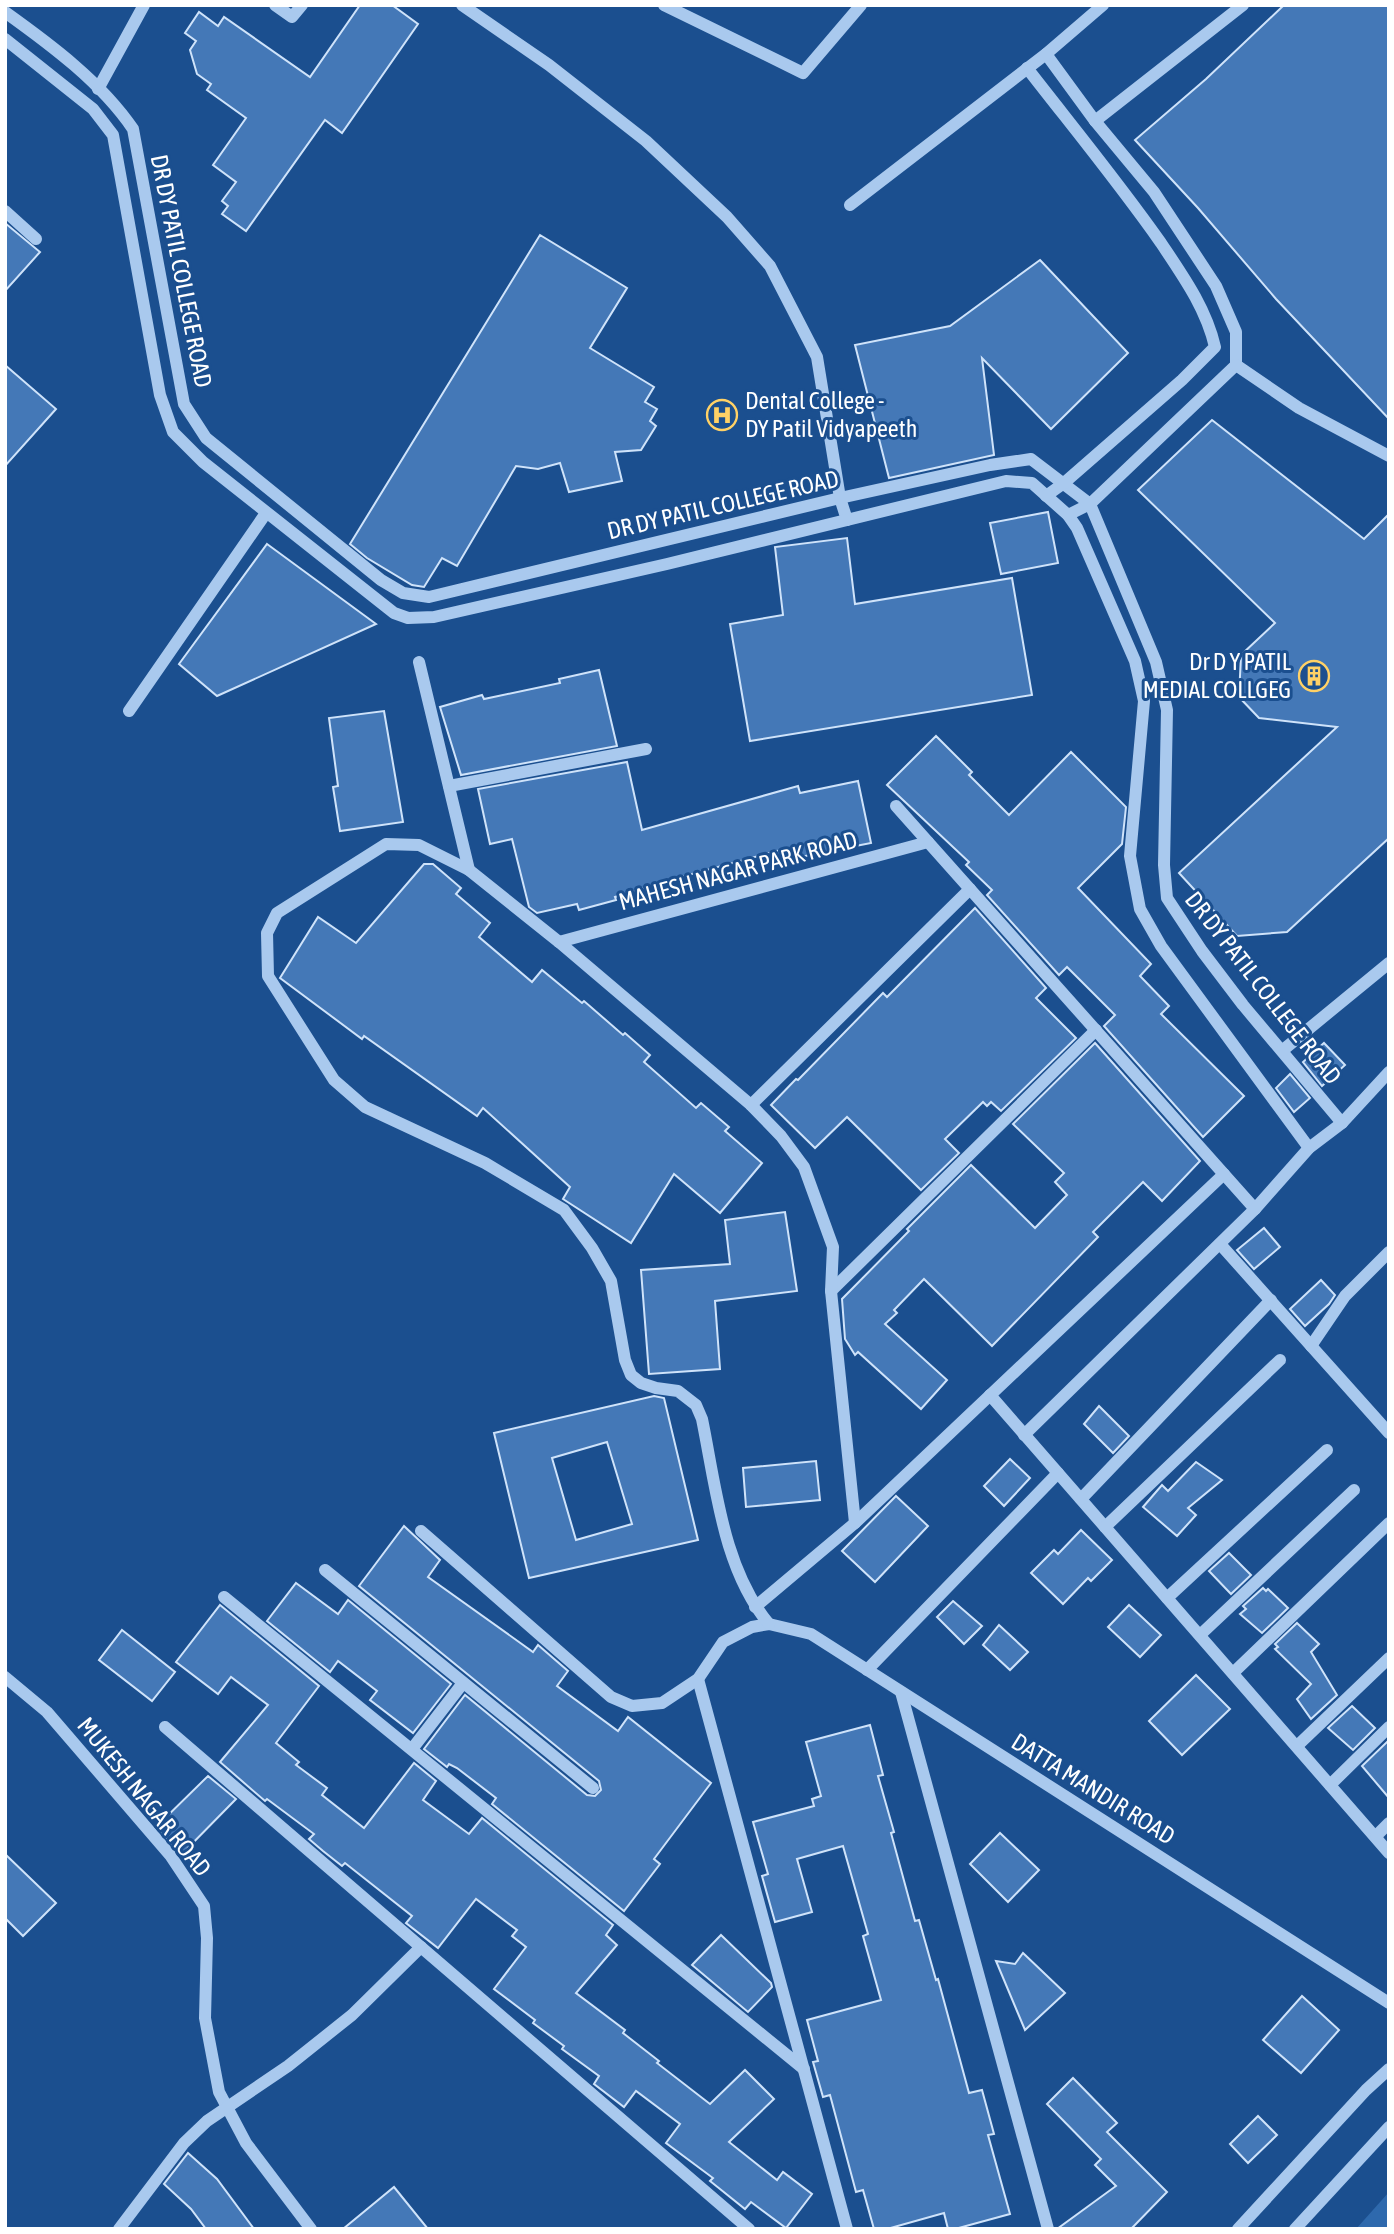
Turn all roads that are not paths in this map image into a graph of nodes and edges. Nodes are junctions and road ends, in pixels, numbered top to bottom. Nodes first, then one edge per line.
1 (144, 5) edge
2 (275, 5) edge
3 (302, 5) edge
4 (462, 5) edge
5 (664, 5) edge
6 (861, 5) edge
7 (1103, 5) edge
8 (1243, 5) edge
9 (5, 12) edge
10 (5, 39) edge
11 (1046, 54) junction
12 (1027, 68) junction
13 (93, 85) junction
14 (1095, 121) junction
15 (850, 205) dead end
16 (5, 211) edge
17 (36, 239) dead end
18 (1236, 365) junction
19 (1389, 456) edge
20 (1064, 483) junction
21 (1046, 496) junction
22 (840, 498) junction
23 (1090, 503) junction
24 (266, 513) junction
25 (1068, 516) junction
26 (847, 520) junction
27 (419, 662) dead end
28 (129, 711) dead end
29 (646, 749) dead end
30 (449, 786) junction
31 (896, 806) dead end
32 (928, 842) junction
33 (470, 870) junction
34 (970, 889) junction
35 (559, 942) junction
36 (1389, 963) edge
37 (1096, 1030) junction
38 (1283, 1050) junction
39 (1389, 1072) edge
40 (751, 1105) junction
41 (1342, 1123) junction
42 (1310, 1148) junction
43 (1224, 1174) junction
44 (1255, 1209) junction
45 (1220, 1244) junction
46 (1389, 1252) edge
47 (831, 1292) junction
48 (1270, 1300) junction
49 (1311, 1346) junction
50 (1280, 1360) dead end
51 (990, 1395) junction
52 (1389, 1433) edge
53 (1024, 1435) junction
54 (1327, 1450) dead end
55 (1058, 1473) junction
56 (1354, 1490) dead end
57 (1081, 1499) junction
58 (855, 1523) junction
59 (1389, 1524) edge
60 (1105, 1527) junction
61 (421, 1531) dead end
62 (325, 1570) dead end
63 (225, 1597) dead end
64 (1167, 1598) junction
65 (755, 1607) junction
66 (769, 1624) junction
67 (1200, 1635) junction
68 (1389, 1658) edge
69 (867, 1670) junction
70 (1233, 1673) junction
71 (5, 1678) edge
72 (698, 1679) junction
73 (463, 1683) junction
74 (901, 1692) junction
75 (165, 1727) dead end
76 (1389, 1727) edge
77 (1297, 1746) junction
78 (412, 1749) junction
79 (1330, 1785) junction
80 (593, 1788) dead end
81 (1389, 1823) edge
82 (1376, 1836) junction
83 (1389, 1853) edge
84 (421, 1947) junction
85 (1389, 2003) edge
86 (1389, 2068) edge
87 (804, 2069) junction
88 (228, 2106) junction
89 (1389, 2127) edge
90 (119, 2229) edge
91 (311, 2229) edge
92 (749, 2229) edge
93 (847, 2229) edge
94 (1048, 2229) edge
95 (1238, 2229) edge
96 (1295, 2229) edge

1 - 13 street
2 - 3 street
4 - 22 street
5 - 6 street
7 - 11 street
8 - 14 street
9 - 13 street, DR DY PATIL COLLEGE ROAD
10 - 24 street, DR DY PATIL COLLEGE ROAD
11 - 12 street
11 - 14 street
12 - 15 street
12 - 20 street
13 - 22 street, DR DY PATIL COLLEGE ROAD
14 - 18 street
16 - 17 street
18 - 19 street
18 - 23 street
20 - 21 street
20 - 22 street, DR DY PATIL COLLEGE ROAD
20 - 23 street, DR DY PATIL COLLEGE ROAD
21 - 25 street, DR DY PATIL COLLEGE ROAD
21 - 26 street, DR DY PATIL COLLEGE ROAD
22 - 26 street
23 - 25 street
23 - 38 street, DR DY PATIL COLLEGE ROAD
24 - 26 street, DR DY PATIL COLLEGE ROAD
24 - 28 street
25 - 42 street, DR DY PATIL COLLEGE ROAD
27 - 30 street
29 - 30 street
30 - 33 street
31 - 32 street
32 - 34 street
32 - 35 street, MAHESH NAGAR PARK ROAD
33 - 35 street
33 - 65 street
34 - 37 street
34 - 40 street
35 - 40 street
36 - 38 street
37 - 43 street
37 - 47 street
38 - 41 street, DR DY PATIL COLLEGE ROAD
39 - 41 street
40 - 47 street
41 - 42 street
42 - 44 street
43 - 44 street
43 - 51 street
44 - 45 street
45 - 48 street
45 - 53 street
46 - 49 street
47 - 58 street
48 - 49 street
48 - 57 street
49 - 52 street
50 - 60 street
51 - 53 street
51 - 58 street
53 - 55 street
54 - 64 street
55 - 57 street
55 - 69 street
56 - 67 street
57 - 60 street
58 - 65 street
59 - 70 street
60 - 64 street
61 - 72 street
62 - 73 street
63 - 78 street
64 - 67 street
65 - 66 street
66 - 69 street, DATTA MANDIR ROAD
66 - 72 street
67 - 70 street
68 - 77 street
69 - 74 street, DATTA MANDIR ROAD
70 - 77 street
71 - 88 street, MUKESH NAGAR ROAD
72 - 87 street
73 - 78 street
73 - 80 street
74 - 85 street, DATTA MANDIR ROAD
74 - 94 street
75 - 84 street
76 - 79 street
77 - 79 street
78 - 87 street
79 - 82 street
81 - 82 street
82 - 83 street
84 - 88 street
84 - 92 street
86 - 95 street
87 - 93 street
88 - 90 street
88 - 91 street, MUKESH NAGAR ROAD
89 - 96 street

